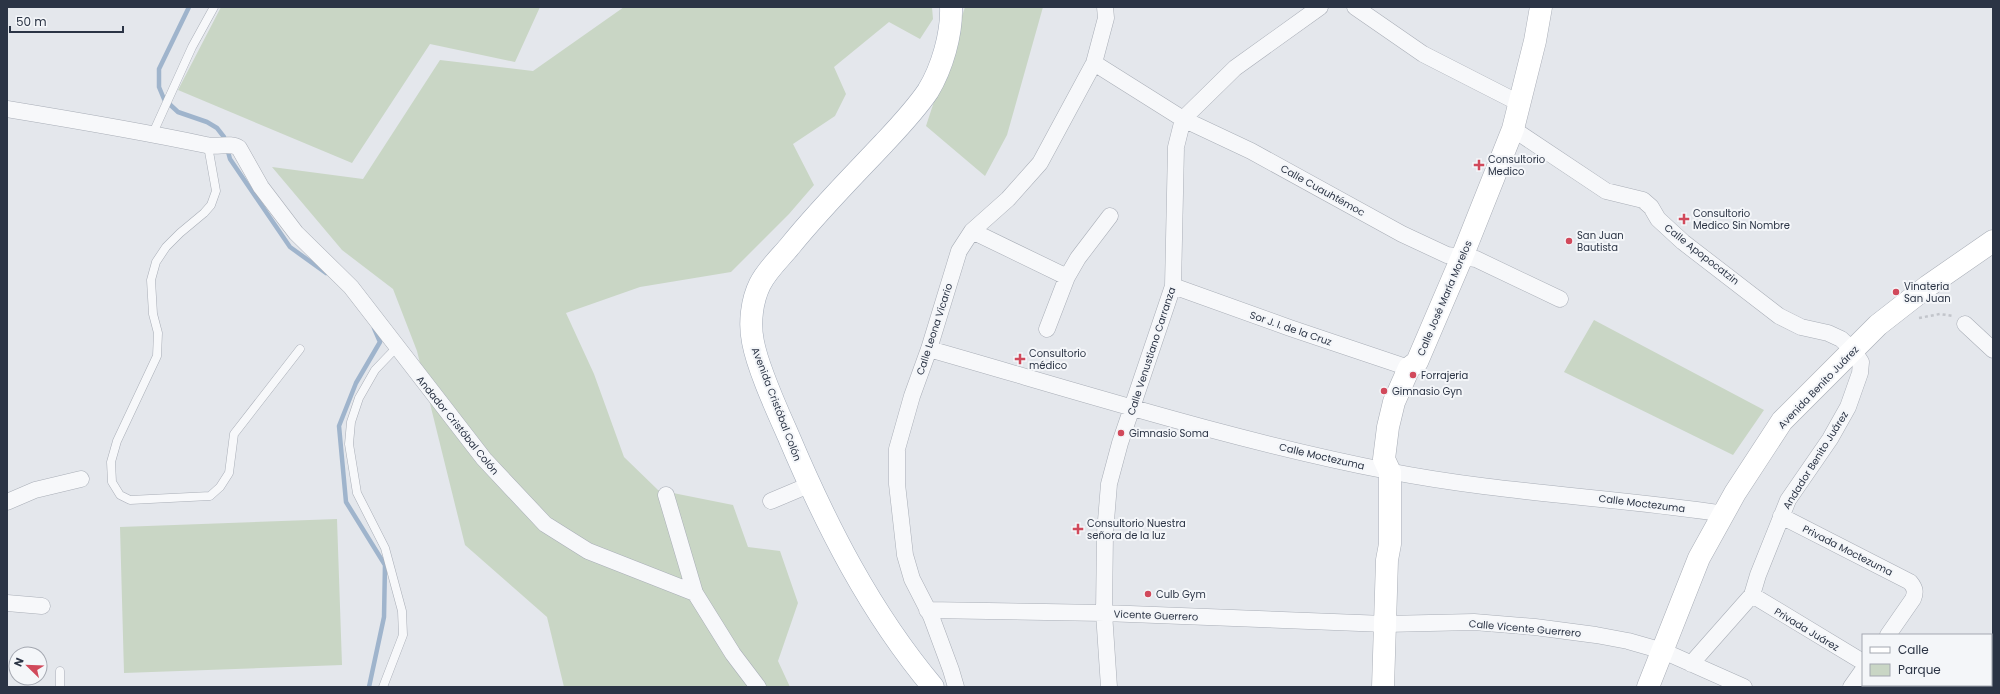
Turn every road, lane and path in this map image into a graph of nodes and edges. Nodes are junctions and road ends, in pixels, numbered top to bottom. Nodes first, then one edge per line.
1 (214, 7) edge
2 (951, 7) edge
3 (1320, 7) edge
4 (1355, 7) edge
5 (1541, 7) edge
6 (1107, 11) edge
7 (1094, 63) junction
8 (1519, 103) junction
9 (7, 109) edge
10 (1182, 119) junction
11 (1513, 129) junction
12 (153, 133) junction
13 (208, 146) junction
14 (1110, 216) dead end
15 (972, 231) junction
16 (1993, 241) edge
17 (1462, 257) junction
18 (1067, 276) junction
19 (1173, 286) junction
20 (1560, 299) dead end
21 (1915, 318) dead end
22 (1965, 324) joint
23 (1048, 329) dead end
24 (397, 347) junction
25 (300, 349) dead end
26 (929, 349) junction
27 (1993, 350) edge
28 (1854, 351) junction
29 (1409, 368) junction
30 (1132, 407) junction
31 (1390, 472) junction
32 (81, 479) dead end
33 (809, 485) junction
34 (666, 495) dead end
35 (771, 501) dead end
36 (7, 502) edge
37 (1725, 514) junction
38 (1781, 516) junction
39 (695, 593) junction
40 (1752, 595) junction
41 (7, 602) edge
42 (42, 606) dead end
43 (927, 610) junction
44 (1104, 613) junction
45 (1385, 624) junction
46 (1889, 634) edge
47 (1663, 651) junction
48 (1862, 661) edge
49 (1690, 664) junction
50 (60, 671) dead end
51 (1862, 671) edge
52 (60, 687) edge
53 (383, 687) edge
54 (758, 687) edge
55 (932, 687) edge
56 (956, 687) edge
57 (1109, 687) edge
58 (1383, 687) edge
59 (1648, 687) edge
60 (1744, 687) edge
61 (1851, 687) edge

1 - 12 lane
2 - 33 main road, Avenida Cristóbal Colón
3 - 10 street
4 - 8 street
5 - 8 main road, Calle José María Morelos
6 - 7 street, Calle Leona Vicario
7 - 10 street, Calle Cuauhtémoc
7 - 15 street, Calle Leona Vicario
8 - 11 main road, Calle José María Morelos
9 - 12 street
10 - 17 street, Calle Cuauhtémoc
10 - 19 street, Calle Venustiano Carranza
11 - 17 main road, Calle José María Morelos
11 - 28 street, Calle Apopocatzin
12 - 13 street
13 - 24 street, Andador Cristóbal Colón
13 - 25 lane
14 - 18 street
15 - 18 street
15 - 26 street, Calle Leona Vicario
16 - 28 main road, Avenida Benito Juárez
17 - 20 street, Calle Cuauhtémoc
17 - 29 main road, Calle José María Morelos
18 - 23 street
19 - 29 street, Sor J. I. de la Cruz
19 - 30 street, Calle Venustiano Carranza
21 - 22 path
22 - 27 street
24 - 39 street, Andador Cristóbal Colón
24 - 53 lane
26 - 30 street, Calle Moctezuma
26 - 43 street, Calle Leona Vicario
28 - 37 main road, Avenida Benito Juárez
28 - 38 street, Andador Benito Juárez
29 - 31 main road, Calle José María Morelos
30 - 31 street, Calle Moctezuma
30 - 44 street, Calle Venustiano Carranza
31 - 37 street, Calle Moctezuma
31 - 45 main road, Calle José María Morelos
32 - 36 street
33 - 35 street
33 - 55 main road, Avenida Cristóbal Colón
34 - 39 street
37 - 47 main road, Avenida Benito Juárez
38 - 40 street, Andador Benito Juárez
38 - 46 street, Privada Moctezuma
39 - 54 street
40 - 48 street, Privada Juárez
40 - 49 street, Andador Benito Juárez
41 - 42 street
43 - 44 street, Vicente Guerrero
43 - 56 street, Calle Leona Vicario
44 - 45 street, Vicente Guerrero
44 - 57 street, Calle Venustiano Carranza
45 - 47 street, Calle Vicente Guerrero
45 - 58 main road, Calle José María Morelos
47 - 49 street, Calle Vicente Guerrero
47 - 59 main road, Avenida Benito Juárez
49 - 60 street, Calle Vicente Guerrero
50 - 52 lane
51 - 61 street

